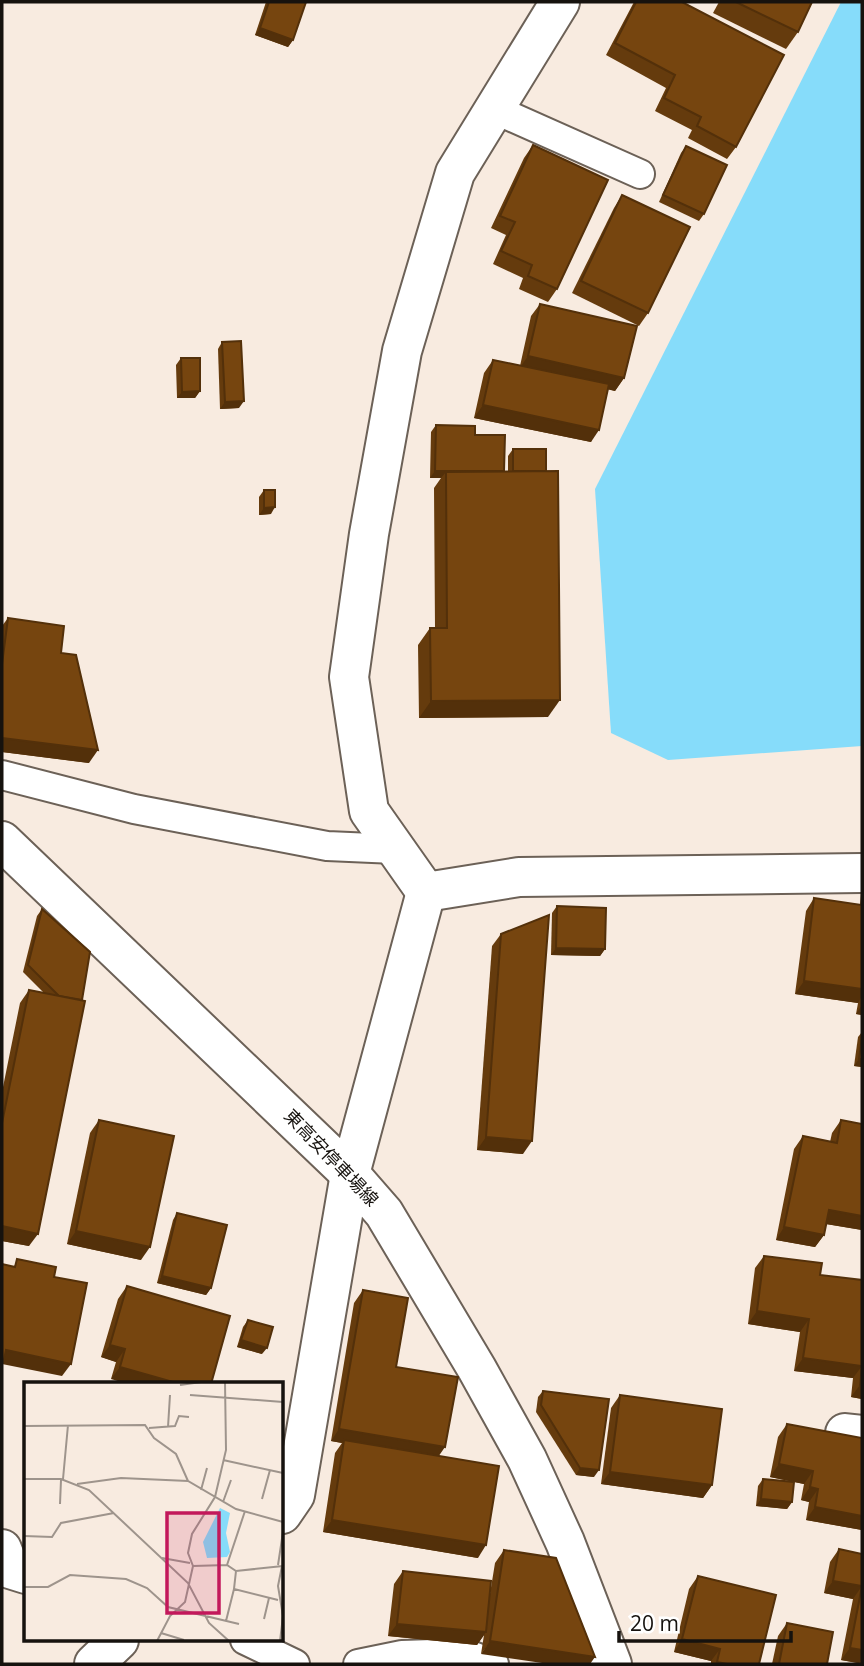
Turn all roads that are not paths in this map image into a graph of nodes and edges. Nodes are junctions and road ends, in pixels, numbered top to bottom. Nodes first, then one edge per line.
1 (560, 2) edge
2 (494, 109) junction
3 (640, 174) dead end
4 (2, 775) edge
5 (2, 841) edge
6 (395, 849) junction
7 (862, 873) edge
8 (426, 892) junction
9 (350, 1174) junction
10 (284, 1511) edge
11 (2, 1549) edge
12 (24, 1573) edge
13 (116, 1642) edge
14 (249, 1642) edge
15 (94, 1664) edge
16 (295, 1664) edge
17 (358, 1664) edge
18 (494, 1664) edge
19 (612, 1664) edge

1 - 2 street
2 - 3 lane
2 - 6 street
4 - 6 lane
5 - 9 street, 東高安停車場線
6 - 8 street
7 - 8 street
8 - 9 street
9 - 10 street
9 - 19 street, 東高安停車場線
11 - 12 street
13 - 15 street
14 - 16 lane
17 - 18 lane

